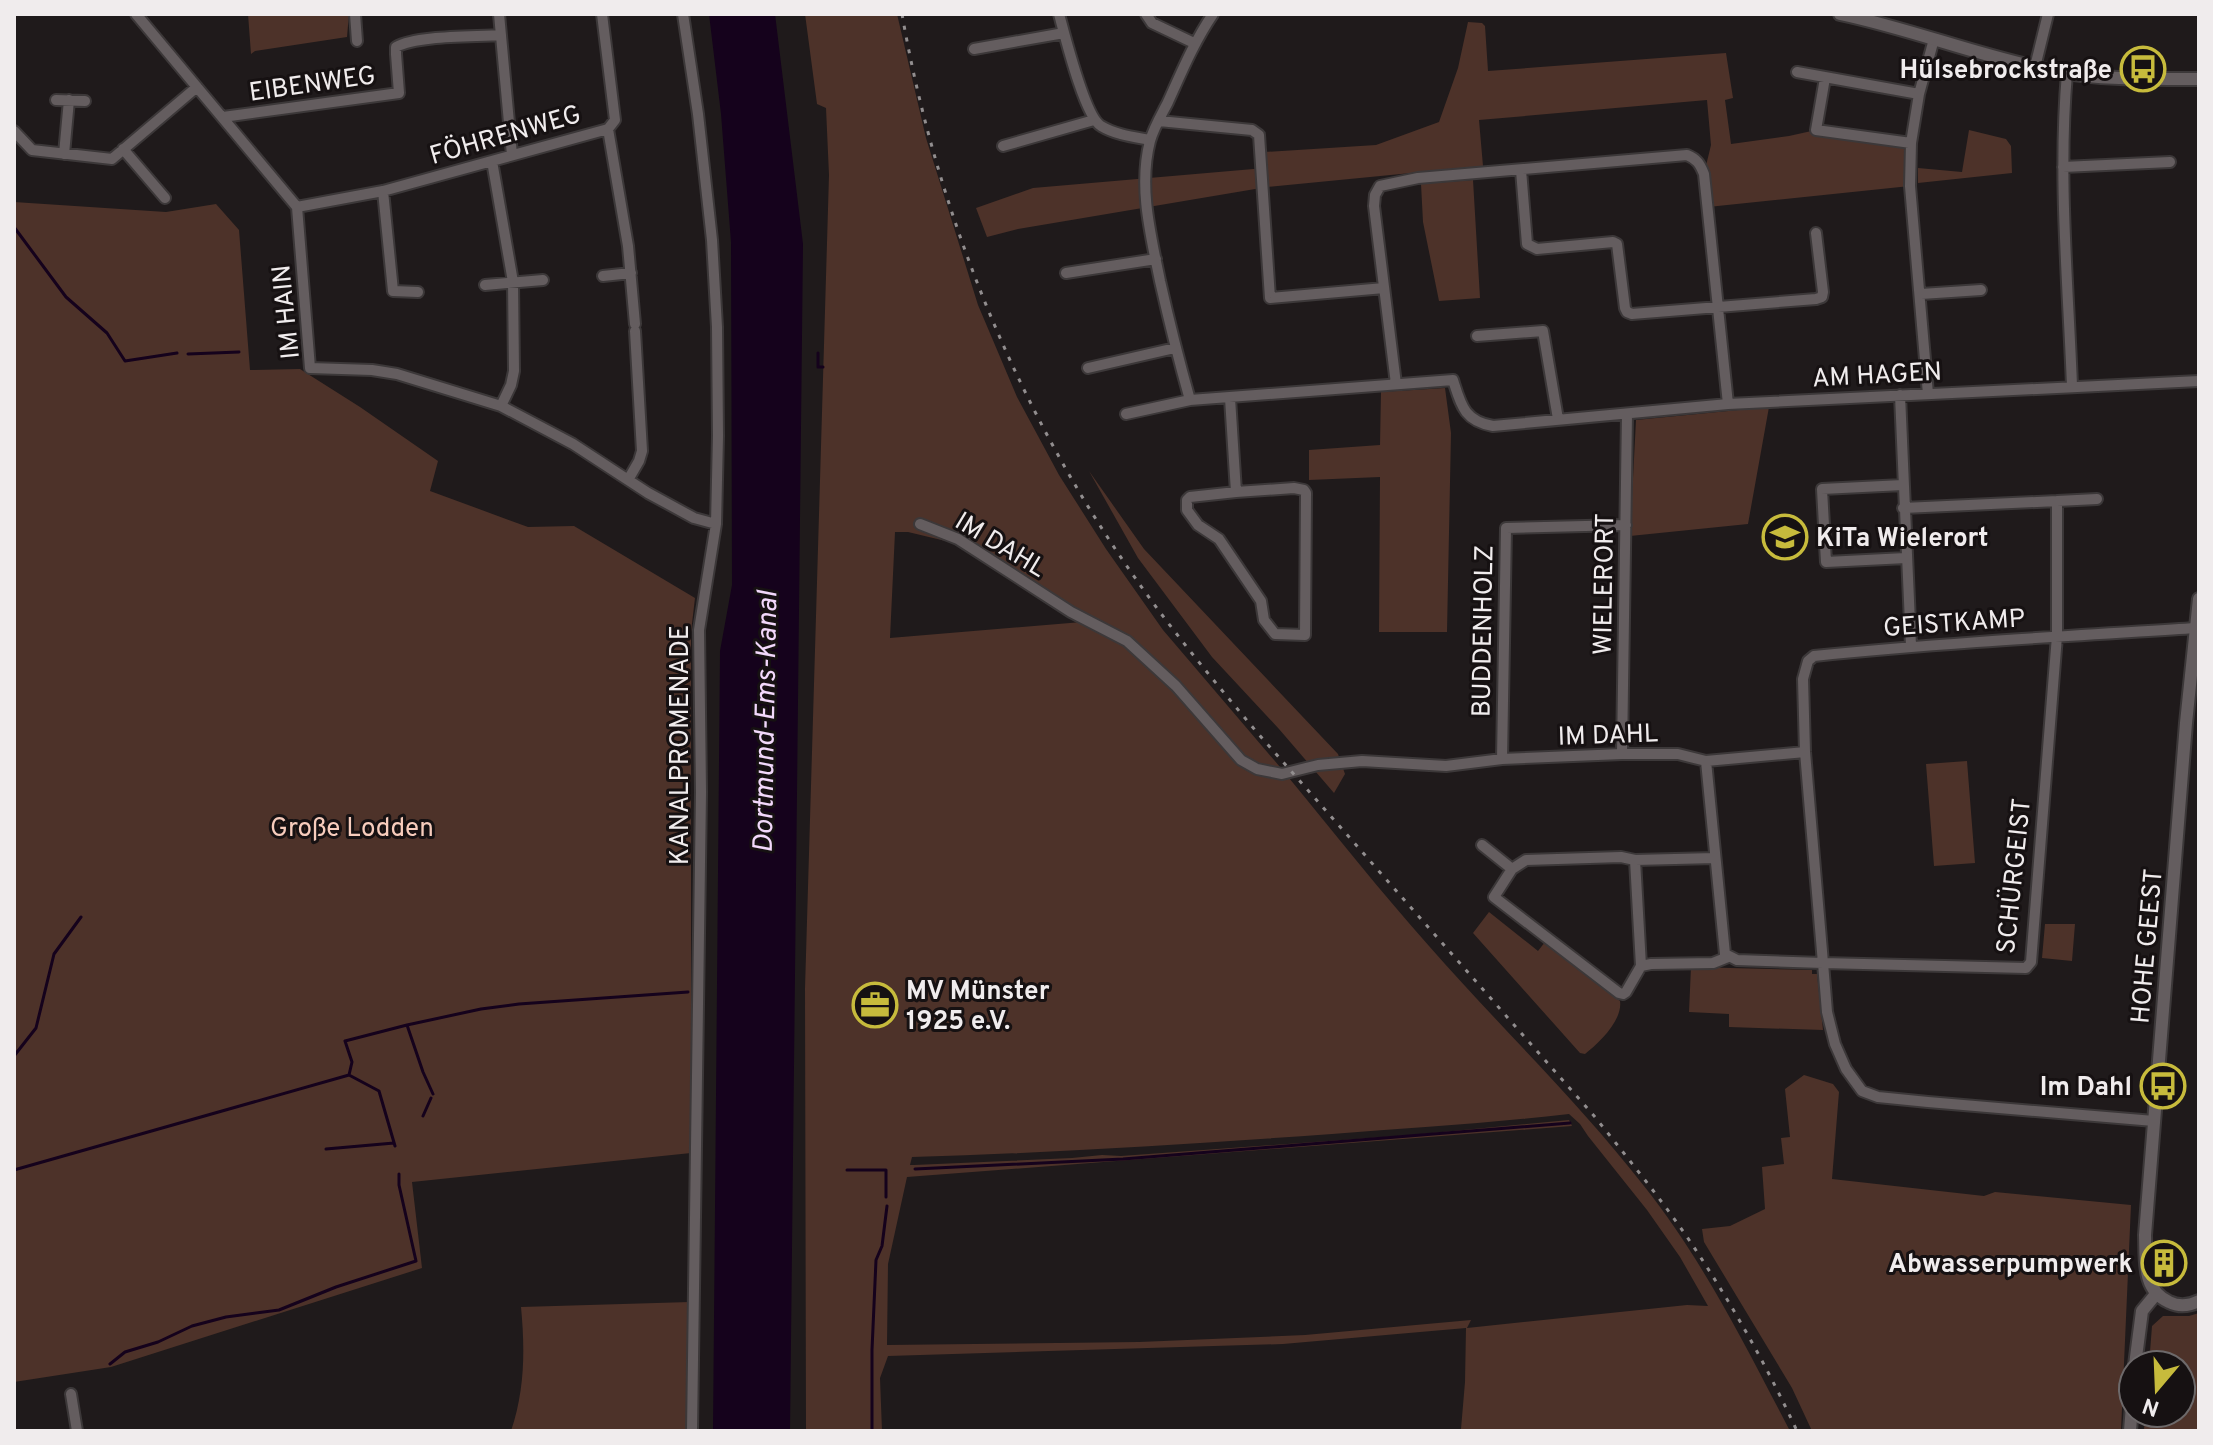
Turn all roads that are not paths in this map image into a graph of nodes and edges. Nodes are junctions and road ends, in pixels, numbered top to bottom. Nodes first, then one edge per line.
1 (136, 14) edge
2 (355, 14) edge
3 (499, 14) edge
4 (602, 14) edge
5 (683, 14) edge
6 (1059, 14) edge
7 (1146, 14) edge
8 (1213, 14) edge
9 (1840, 14) edge
10 (2048, 14) edge
11 (1879, 18) edge
12 (1064, 33) junction
13 (501, 35) junction
14 (1934, 39) junction
15 (357, 41) dead end
16 (1194, 43) junction
17 (974, 49) dead end
18 (2035, 67) junction
19 (1797, 72) dead end
20 (2067, 73) junction
21 (1825, 78) junction
22 (2199, 79) edge
23 (197, 87) junction
24 (1919, 94) junction
25 (56, 100) dead end
26 (69, 100) junction
27 (85, 101) dead end
28 (223, 117) junction
29 (1094, 120) junction
30 (1159, 121) junction
31 (608, 129) junction
32 (14, 131) edge
33 (1150, 140) junction
34 (1911, 143) junction
35 (1003, 146) dead end
36 (123, 149) junction
37 (64, 154) junction
38 (512, 155) junction
39 (492, 161) junction
40 (2170, 162) dead end
41 (2063, 167) junction
42 (1521, 170) junction
43 (383, 191) junction
44 (165, 198) dead end
45 (297, 207) junction
46 (1816, 233) dead end
47 (1156, 259) junction
48 (631, 273) junction
49 (1066, 273) dead end
50 (603, 276) dead end
51 (543, 280) dead end
52 (513, 282) junction
53 (485, 285) dead end
54 (1384, 288) junction
55 (1981, 290) dead end
56 (418, 292) dead end
57 (1921, 294) junction
58 (1719, 306) junction
59 (1477, 336) dead end
60 (1175, 348) junction
61 (1088, 368) dead end
62 (2199, 381) edge
63 (1396, 384) junction
64 (2072, 386) junction
65 (1928, 394) junction
66 (1900, 395) junction
67 (1230, 398) junction
68 (1190, 400) junction
69 (1728, 404) junction
70 (501, 406) junction
71 (1126, 414) dead end
72 (1627, 414) junction
73 (1558, 419) junction
74 (628, 480) junction
75 (1903, 485) junction
76 (1236, 492) junction
77 (2097, 499) dead end
78 (2057, 501) junction
79 (1903, 508) junction
80 (716, 524) junction
81 (920, 524) dead end
82 (1626, 525) junction
83 (1906, 558) junction
84 (2199, 599) edge
85 (2196, 628) junction
86 (2057, 636) junction
87 (1911, 646) junction
88 (1805, 752) junction
89 (1622, 754) junction
90 (1502, 759) junction
91 (1706, 761) junction
92 (1482, 845) dead end
93 (1715, 858) junction
94 (1635, 860) junction
95 (1512, 869) junction
96 (1728, 957) junction
97 (1823, 963) junction
98 (1641, 966) junction
99 (2154, 1121) junction
100 (2158, 1296) junction
101 (2199, 1301) edge
102 (2137, 1349) edge
103 (71, 1394) dead end
104 (77, 1431) edge
105 (692, 1431) edge

1 - 23 street
2 - 15 street
3 - 13 street
4 - 31 street, FÖHRENWEG
5 - 80 street, KANALPROMENADE
6 - 12 street
7 - 16 street
8 - 16 street
9 - 11 street
10 - 18 street
11 - 14 street
12 - 17 street
12 - 29 street
13 - 28 street, EIBENWEG
13 - 38 street
14 - 18 street
14 - 24 street
16 - 30 street
18 - 20 street
19 - 21 street
20 - 22 street
20 - 41 street
21 - 24 street
21 - 34 street
23 - 28 street
23 - 36 street
24 - 34 street
25 - 26 street
26 - 27 street
26 - 37 street
28 - 45 street
29 - 33 street
29 - 35 street
30 - 33 street
30 - 54 street
31 - 38 street, FÖHRENWEG
31 - 48 street
32 - 37 street
33 - 47 street
34 - 57 street
36 - 37 street
36 - 44 street
38 - 39 street, FÖHRENWEG
39 - 43 street, FÖHRENWEG
39 - 52 street
40 - 41 street
41 - 64 street
42 - 54 street
42 - 58 street
42 - 58 street
43 - 45 street, FÖHRENWEG
43 - 56 street
45 - 70 street, IM HAIN
46 - 58 street
47 - 49 street
47 - 60 street
48 - 50 street
48 - 74 street
51 - 52 street
52 - 53 street
52 - 70 street
54 - 63 street
55 - 57 street
57 - 65 street
58 - 69 street
59 - 73 street
60 - 61 street
60 - 68 street
62 - 64 street, AM HAGEN
63 - 67 street, AM HAGEN
63 - 73 street, AM HAGEN
64 - 65 street, AM HAGEN
65 - 66 street, AM HAGEN
66 - 69 street, AM HAGEN
66 - 75 street
67 - 68 street, AM HAGEN
67 - 76 street
68 - 71 street, AM HAGEN
69 - 72 street, AM HAGEN
70 - 74 street, IM HAIN
72 - 73 street, AM HAGEN
72 - 82 street, WIELERORT
74 - 80 street, IM HAIN
75 - 79 street
75 - 83 street
76 - 76 street
77 - 78 street
78 - 79 street
78 - 86 street
79 - 83 street
80 - 105 street, KANALPROMENADE
81 - 90 street, IM DAHL
82 - 89 street, WIELERORT
82 - 90 street, BUDDENHOLZ
83 - 87 street
84 - 85 street, HOHE GEEST
85 - 86 street, GEISTKAMP
85 - 99 street, HOHE GEEST
86 - 87 street, GEISTKAMP
86 - 97 street, SCHÜRGEIST
87 - 88 street, GEISTKAMP
88 - 91 street
88 - 97 street, GEISTKAMP
89 - 90 street, IM DAHL
89 - 91 street, IM DAHL
91 - 93 street
92 - 95 street
93 - 94 street
93 - 96 street
94 - 95 street
94 - 98 street
95 - 98 street
96 - 97 street
96 - 98 street
97 - 99 street
99 - 100 street, HOHE GEEST
100 - 101 street
100 - 102 street
103 - 104 street

